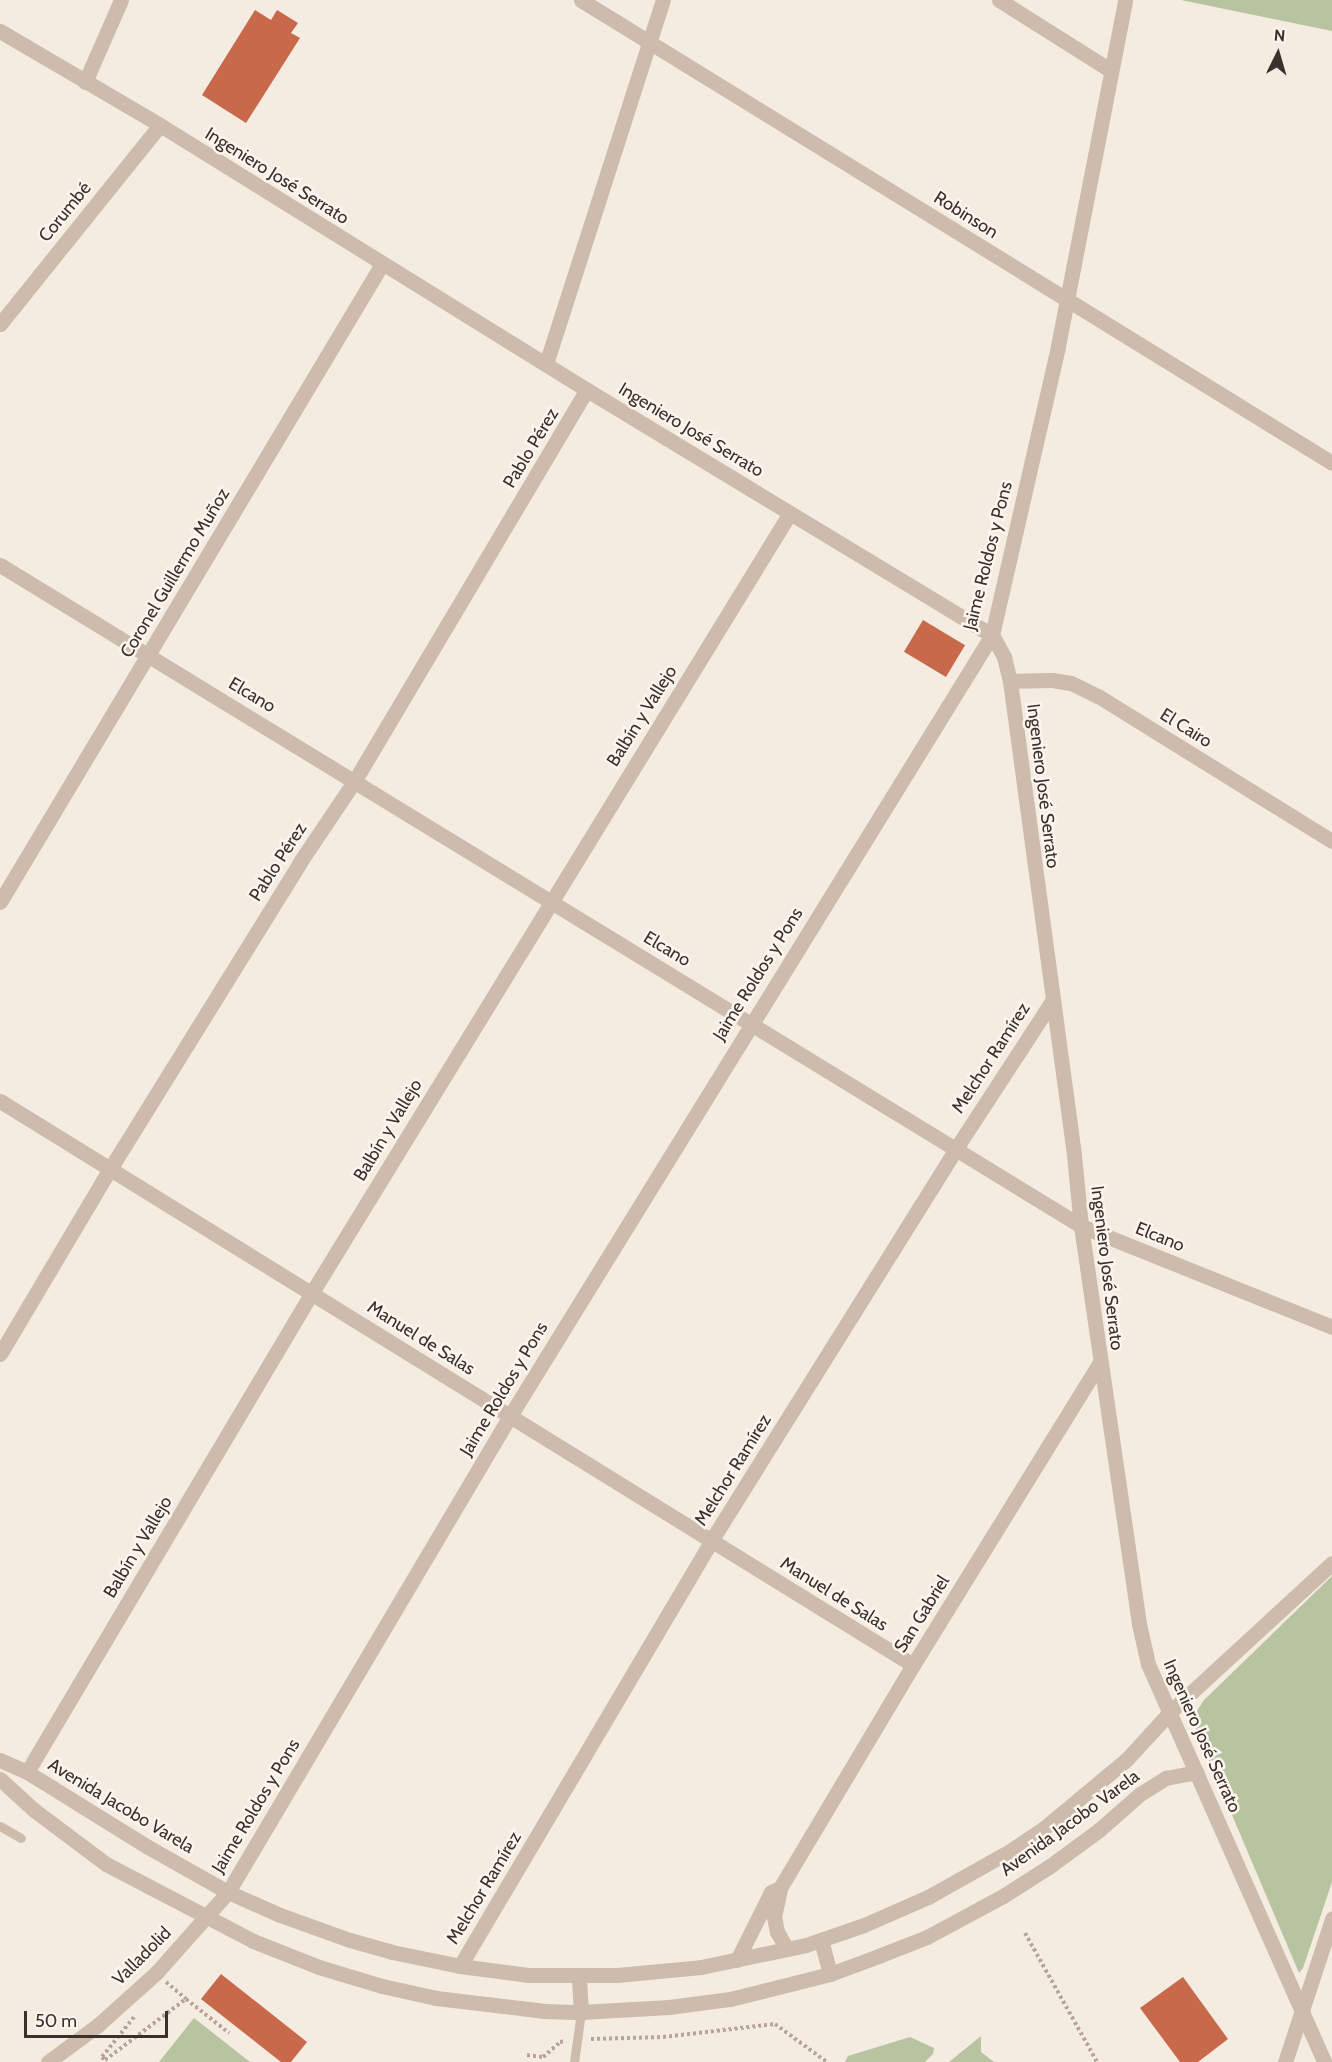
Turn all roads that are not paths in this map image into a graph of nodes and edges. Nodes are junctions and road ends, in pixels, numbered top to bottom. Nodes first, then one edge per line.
1 (121, 0) edge
2 (581, 0) edge
3 (663, 0) edge
4 (999, 0) edge
5 (1125, 0) edge
6 (0, 31) edge
7 (650, 41) junction
8 (1110, 70) junction
9 (86, 82) junction
10 (160, 125) junction
11 (382, 264) junction
12 (1067, 301) junction
13 (0, 324) edge
14 (546, 364) junction
15 (587, 390) junction
16 (1332, 463) edge
17 (790, 513) junction
18 (0, 565) edge
19 (992, 635) junction
20 (148, 655) junction
21 (1010, 681) junction
22 (355, 780) junction
23 (1332, 841) edge
24 (0, 902) edge
25 (551, 902) junction
26 (1052, 1001) junction
27 (750, 1023) junction
28 (0, 1101) edge
29 (955, 1150) junction
30 (110, 1169) junction
31 (1081, 1226) junction
32 (311, 1294) junction
33 (1332, 1327) edge
34 (0, 1354) edge
35 (1100, 1362) junction
36 (510, 1416) junction
37 (711, 1541) junction
38 (1332, 1563) edge
39 (913, 1665) junction
40 (1170, 1712) junction
41 (0, 1760) edge
42 (27, 1772) junction
43 (1196, 1772) junction
44 (0, 1779) edge
45 (0, 1826) edge
46 (21, 1838) dead end
47 (780, 1888) junction
48 (228, 1892) junction
49 (206, 1918) junction
50 (1332, 1919) edge
51 (821, 1940) junction
52 (788, 1949) junction
53 (737, 1960) junction
54 (460, 1966) junction
55 (830, 1974) junction
56 (579, 1977) junction
57 (1301, 2011) junction
58 (581, 2012) junction
59 (48, 2062) edge
60 (574, 2062) edge
61 (1285, 2062) edge
62 (1324, 2062) edge

1 - 9 street
2 - 7 street, Robinson
3 - 7 street
4 - 8 street
5 - 8 street, Jaime Roldos y Pons
6 - 9 street, Ingeniero José Serrato
7 - 12 street, Robinson
7 - 14 street
8 - 12 street, Jaime Roldos y Pons
9 - 10 street, Ingeniero José Serrato
10 - 11 street, Ingeniero José Serrato
10 - 13 street, Corumbé
11 - 14 street, Ingeniero José Serrato
11 - 20 street, Coronel Guillermo Muñoz
12 - 16 street, Robinson
12 - 19 street, Jaime Roldos y Pons
14 - 15 street, Ingeniero José Serrato
15 - 17 street, Ingeniero José Serrato
15 - 22 street, Pablo Pérez
17 - 19 street, Ingeniero José Serrato
17 - 25 street, Balbín y Vallejo
18 - 20 street, Elcano
19 - 21 street, Ingeniero José Serrato
19 - 27 street, Jaime Roldos y Pons
20 - 22 street, Elcano
20 - 24 street, Coronel Guillermo Muñoz
21 - 23 street, El Cairo
21 - 26 street, Ingeniero José Serrato
22 - 25 street, Elcano
22 - 30 street, Pablo Pérez
25 - 27 street, Elcano
25 - 32 street, Balbín y Vallejo
26 - 29 street, Melchor Ramírez
26 - 31 street, Ingeniero José Serrato
27 - 29 street, Elcano
27 - 36 street, Jaime Roldos y Pons
28 - 30 street, Manuel de Salas
29 - 31 street, Elcano
29 - 37 street, Melchor Ramírez
30 - 32 street, Manuel de Salas
30 - 34 street, Pablo Pérez
31 - 33 street, Elcano
31 - 35 street, Ingeniero José Serrato
32 - 36 street, Manuel de Salas
32 - 42 street, Balbín y Vallejo
35 - 39 street, San Gabriel
35 - 40 street, Ingeniero José Serrato
36 - 37 street, Manuel de Salas
36 - 48 street, Jaime Roldos y Pons
37 - 39 street, Manuel de Salas
37 - 54 street, Melchor Ramírez
38 - 40 street, Avenida Jacobo Varela
39 - 47 street, San Gabriel
40 - 43 street, Ingeniero José Serrato
40 - 51 street, Avenida Jacobo Varela
41 - 42 street, Avenida Jacobo Varela
42 - 48 street, Avenida Jacobo Varela
43 - 55 street, Avenida Jacobo Varela
43 - 57 street, Ingeniero José Serrato
44 - 49 street, Avenida Jacobo Varela
45 - 46 lane
47 - 52 street, San Gabriel
47 - 53 street, San Gabriel
48 - 49 street, Valladolid
48 - 54 street, Avenida Jacobo Varela
49 - 58 street, Avenida Jacobo Varela
49 - 59 street, Valladolid
50 - 57 street
51 - 52 street, Avenida Jacobo Varela
51 - 55 street
52 - 53 street, Avenida Jacobo Varela
53 - 56 street, Avenida Jacobo Varela
54 - 56 street, Avenida Jacobo Varela
55 - 58 street, Avenida Jacobo Varela
56 - 58 street
57 - 61 street
57 - 62 street, Ingeniero José Serrato
58 - 60 lane

